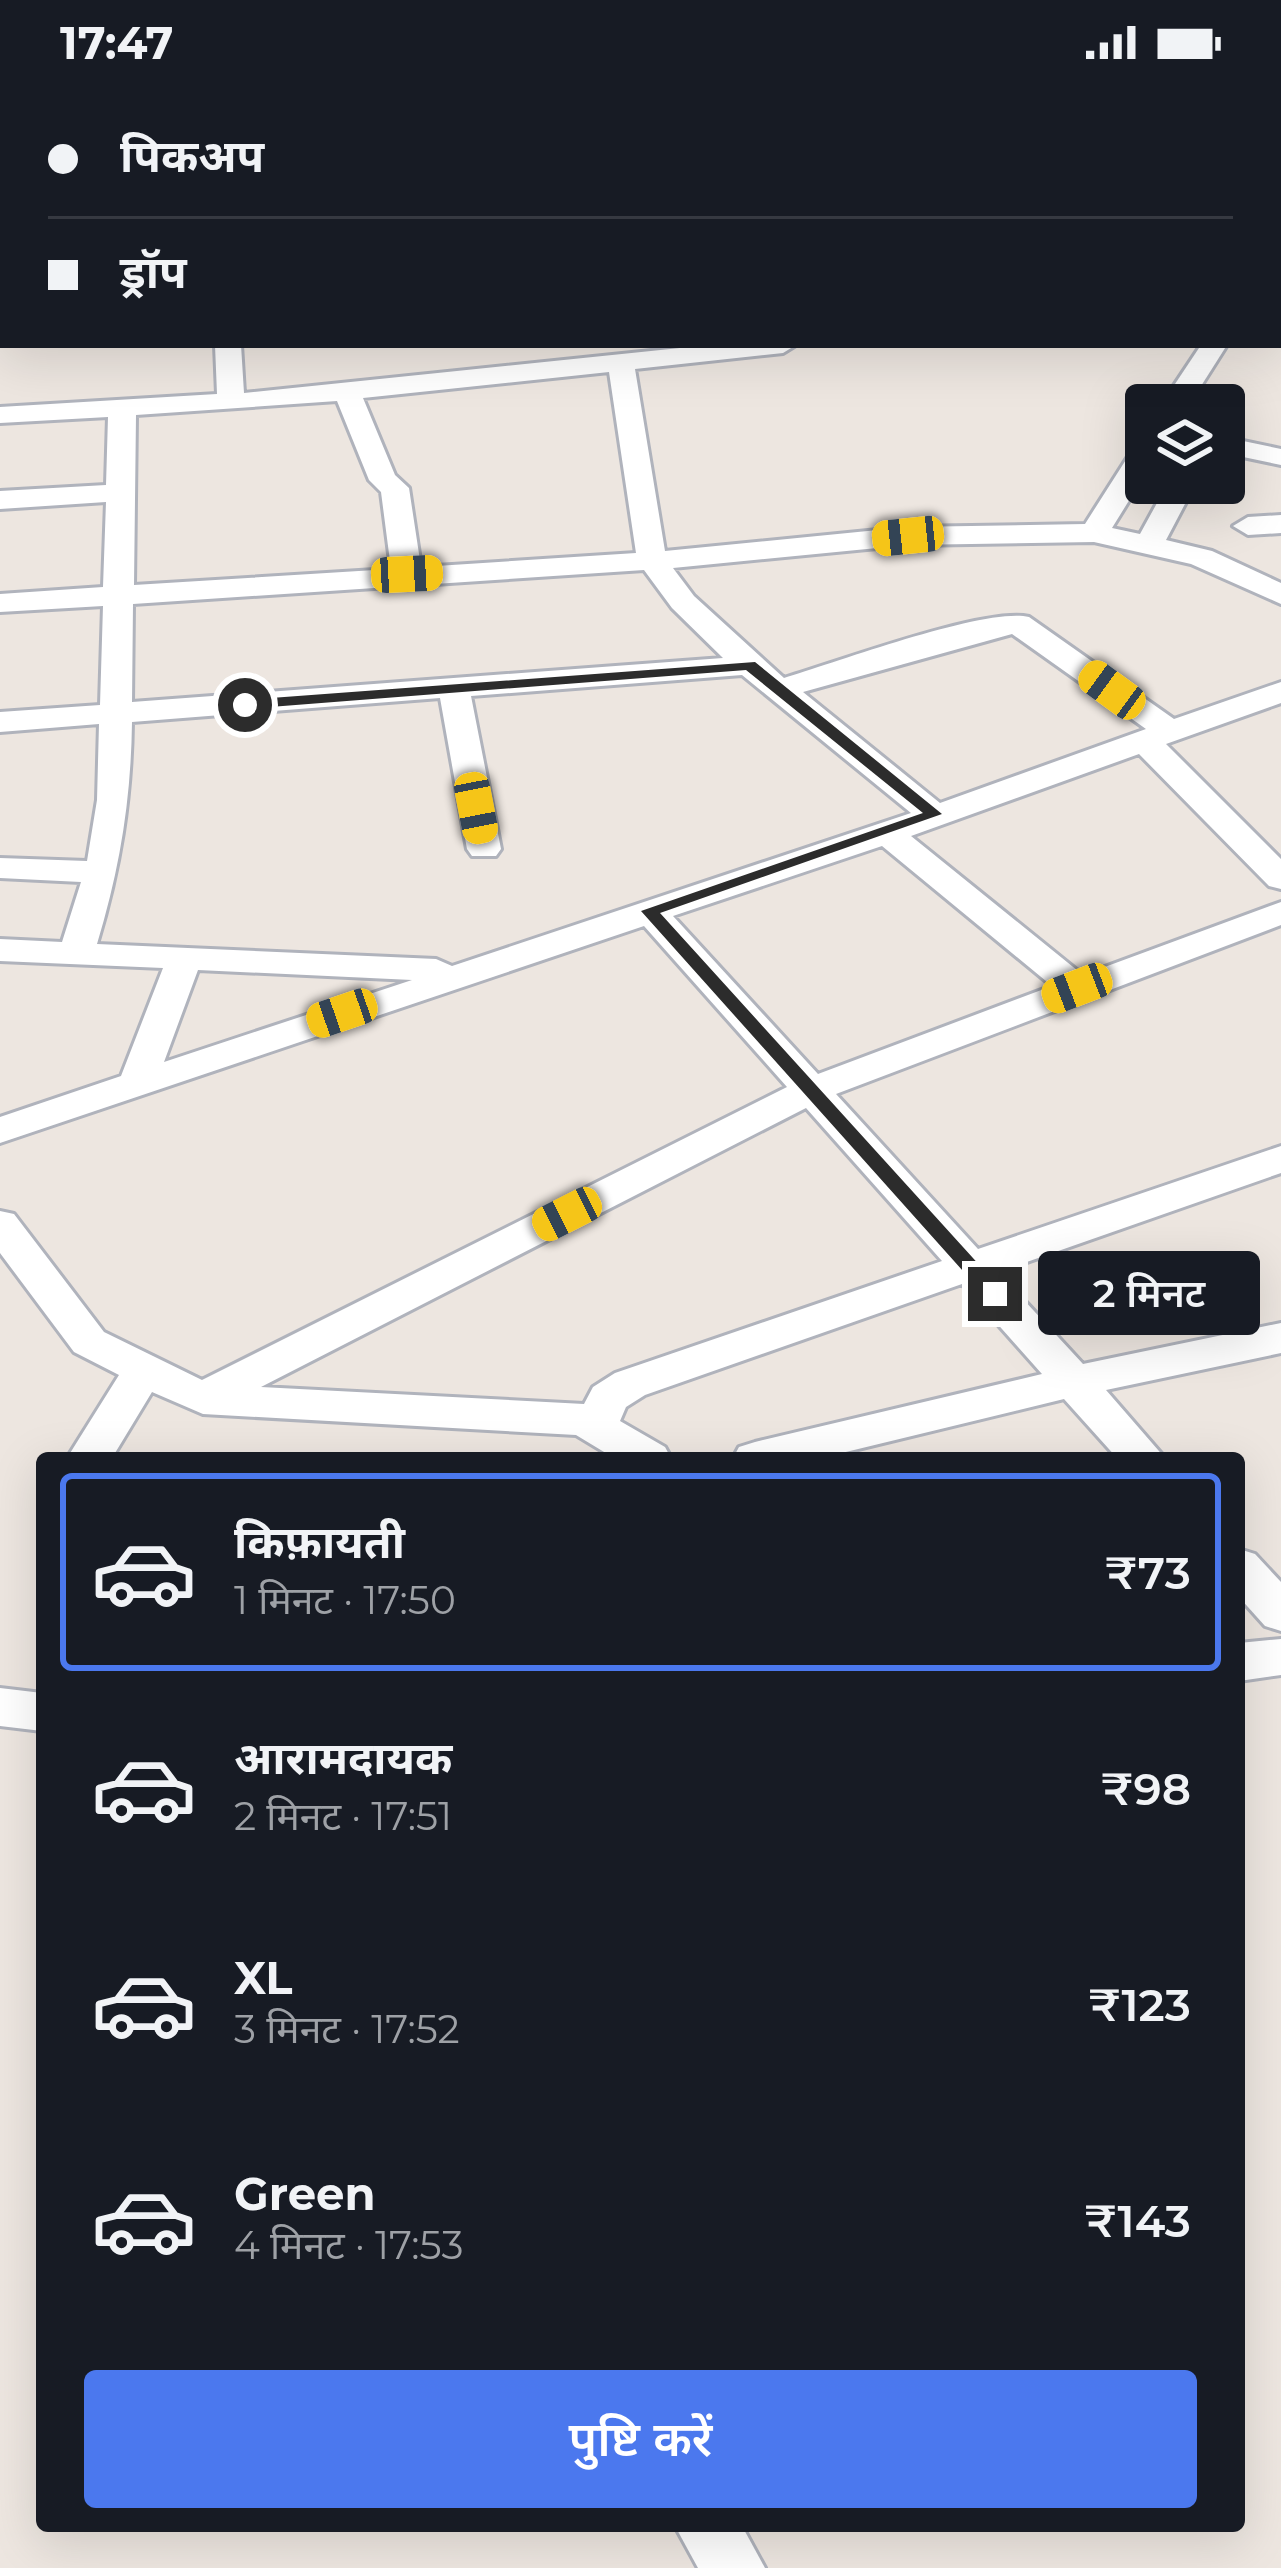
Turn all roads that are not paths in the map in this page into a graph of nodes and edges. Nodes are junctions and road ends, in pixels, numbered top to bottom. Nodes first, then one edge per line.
1 (228, 348) edge
2 (758, 348) edge
3 (1212, 348) edge
4 (622, 364) junction
5 (1189, 384) edge
6 (347, 392) junction
7 (231, 402) junction
8 (122, 410) junction
9 (0, 415) edge
10 (1245, 450) edge
11 (1281, 458) edge
12 (1125, 484) edge
13 (119, 493) junction
14 (0, 500) edge
15 (1171, 504) edge
16 (1281, 524) edge
17 (1248, 526) dead end
18 (1094, 533) junction
19 (1150, 543) junction
20 (652, 561) junction
21 (407, 574) junction
22 (118, 596) junction
23 (1281, 596) edge
24 (0, 604) edge
25 (749, 665) junction
26 (454, 688) junction
27 (779, 689) junction
28 (1281, 692) edge
29 (119, 715) junction
30 (0, 722) edge
31 (1158, 736) junction
32 (934, 814) junction
33 (886, 833) junction
34 (484, 849) dead end
35 (0, 868) edge
36 (102, 872) junction
37 (1281, 879) edge
38 (649, 911) junction
39 (1281, 913) edge
40 (0, 950) edge
41 (76, 954) junction
42 (184, 960) junction
43 (465, 970) junction
44 (1077, 988) junction
45 (137, 1084) junction
46 (811, 1090) junction
47 (0, 1130) edge
48 (1281, 1159) edge
49 (0, 1224) edge
50 (968, 1265) junction
51 (1281, 1338) edge
52 (145, 1368) junction
53 (1075, 1381) junction
54 (202, 1399) junction
55 (597, 1424) junction
56 (93, 1452) edge
57 (640, 1452) edge
58 (780, 1452) edge
59 (1138, 1452) edge
60 (1245, 1573) edge
61 (1281, 1613) edge
62 (1281, 1658) edge
63 (1245, 1661) edge
64 (0, 1707) edge
65 (36, 1711) edge
66 (710, 2532) edge
67 (734, 2568) edge

1 - 7 street
2 - 4 street
3 - 5 street
4 - 6 street
4 - 20 street
6 - 7 street
6 - 21 street
7 - 8 street
8 - 9 street
8 - 13 street
10 - 11 street
12 - 18 street
13 - 14 street
13 - 22 street
15 - 19 street
16 - 17 street
18 - 19 street
18 - 20 street
19 - 23 street
20 - 21 street
20 - 25 street
21 - 22 street
22 - 24 street
22 - 29 street
25 - 26 street
25 - 27 street
26 - 29 street
26 - 34 street
27 - 31 street
27 - 32 street
28 - 31 street
29 - 30 street
29 - 36 street
31 - 32 street
31 - 37 street
32 - 33 street
33 - 38 street
33 - 44 street
35 - 36 street
36 - 41 street
38 - 43 street
38 - 46 street
39 - 44 street
40 - 41 street
41 - 42 street
42 - 43 street
42 - 45 street
43 - 45 street
44 - 46 street
45 - 47 street
46 - 50 street
46 - 54 street
48 - 50 street
49 - 52 street
50 - 53 street
50 - 55 street
51 - 53 street
52 - 54 street
52 - 56 street
53 - 58 street
53 - 59 street
54 - 55 street
55 - 57 street
60 - 61 street
62 - 63 street
64 - 65 street
66 - 67 street

